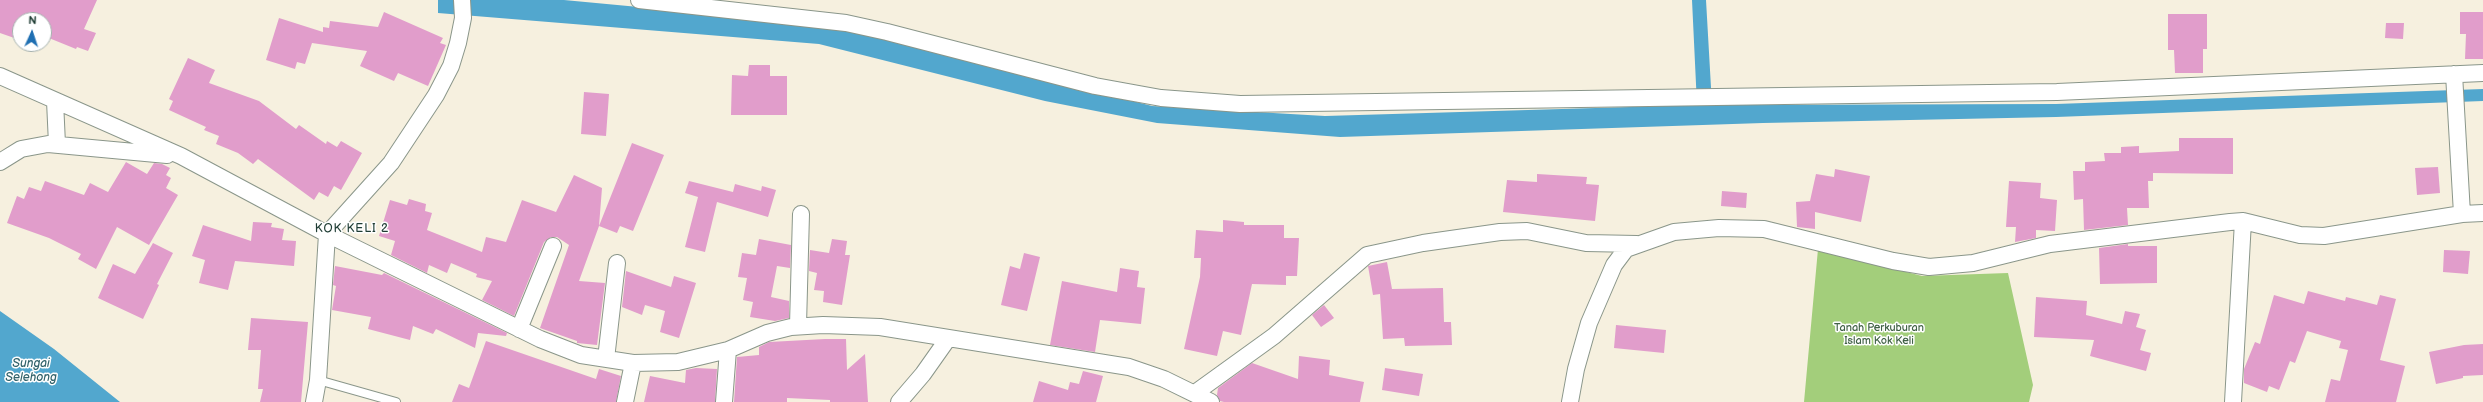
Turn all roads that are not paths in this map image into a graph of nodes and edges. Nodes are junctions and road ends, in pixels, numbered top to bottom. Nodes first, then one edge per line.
1 (462, 0) edge
2 (638, 0) edge
3 (2483, 73) edge
4 (0, 76) edge
5 (2454, 80) junction
6 (55, 101) junction
7 (57, 144) junction
8 (181, 156) junction
9 (0, 162) edge
10 (2483, 213) edge
11 (801, 214) dead end
12 (2462, 214) junction
13 (2243, 221) junction
14 (327, 234) junction
15 (1642, 244) junction
16 (553, 246) dead end
17 (617, 263) dead end
18 (798, 325) junction
19 (519, 329) junction
20 (947, 340) junction
21 (728, 350) junction
22 (606, 359) junction
23 (633, 363) junction
24 (318, 380) junction
25 (1195, 393) junction
26 (314, 402) edge
27 (396, 402) edge
28 (625, 402) edge
29 (724, 402) edge
30 (899, 402) edge
31 (1211, 402) edge
32 (1570, 402) edge
33 (2233, 402) edge

1 - 14 street
2 - 5 street
3 - 5 street
4 - 6 street
5 - 12 street
6 - 7 street
6 - 8 street
7 - 8 street
7 - 9 street
8 - 14 street
10 - 12 street
11 - 18 street
12 - 13 street
13 - 15 street
13 - 33 street
14 - 19 street
14 - 24 street
15 - 25 street
15 - 32 street
16 - 19 street
17 - 22 street
18 - 20 street
18 - 21 street
19 - 22 street
20 - 25 street
20 - 30 street
21 - 23 street
21 - 29 street
22 - 23 street
23 - 28 street
24 - 26 street
24 - 27 lane
25 - 31 street

